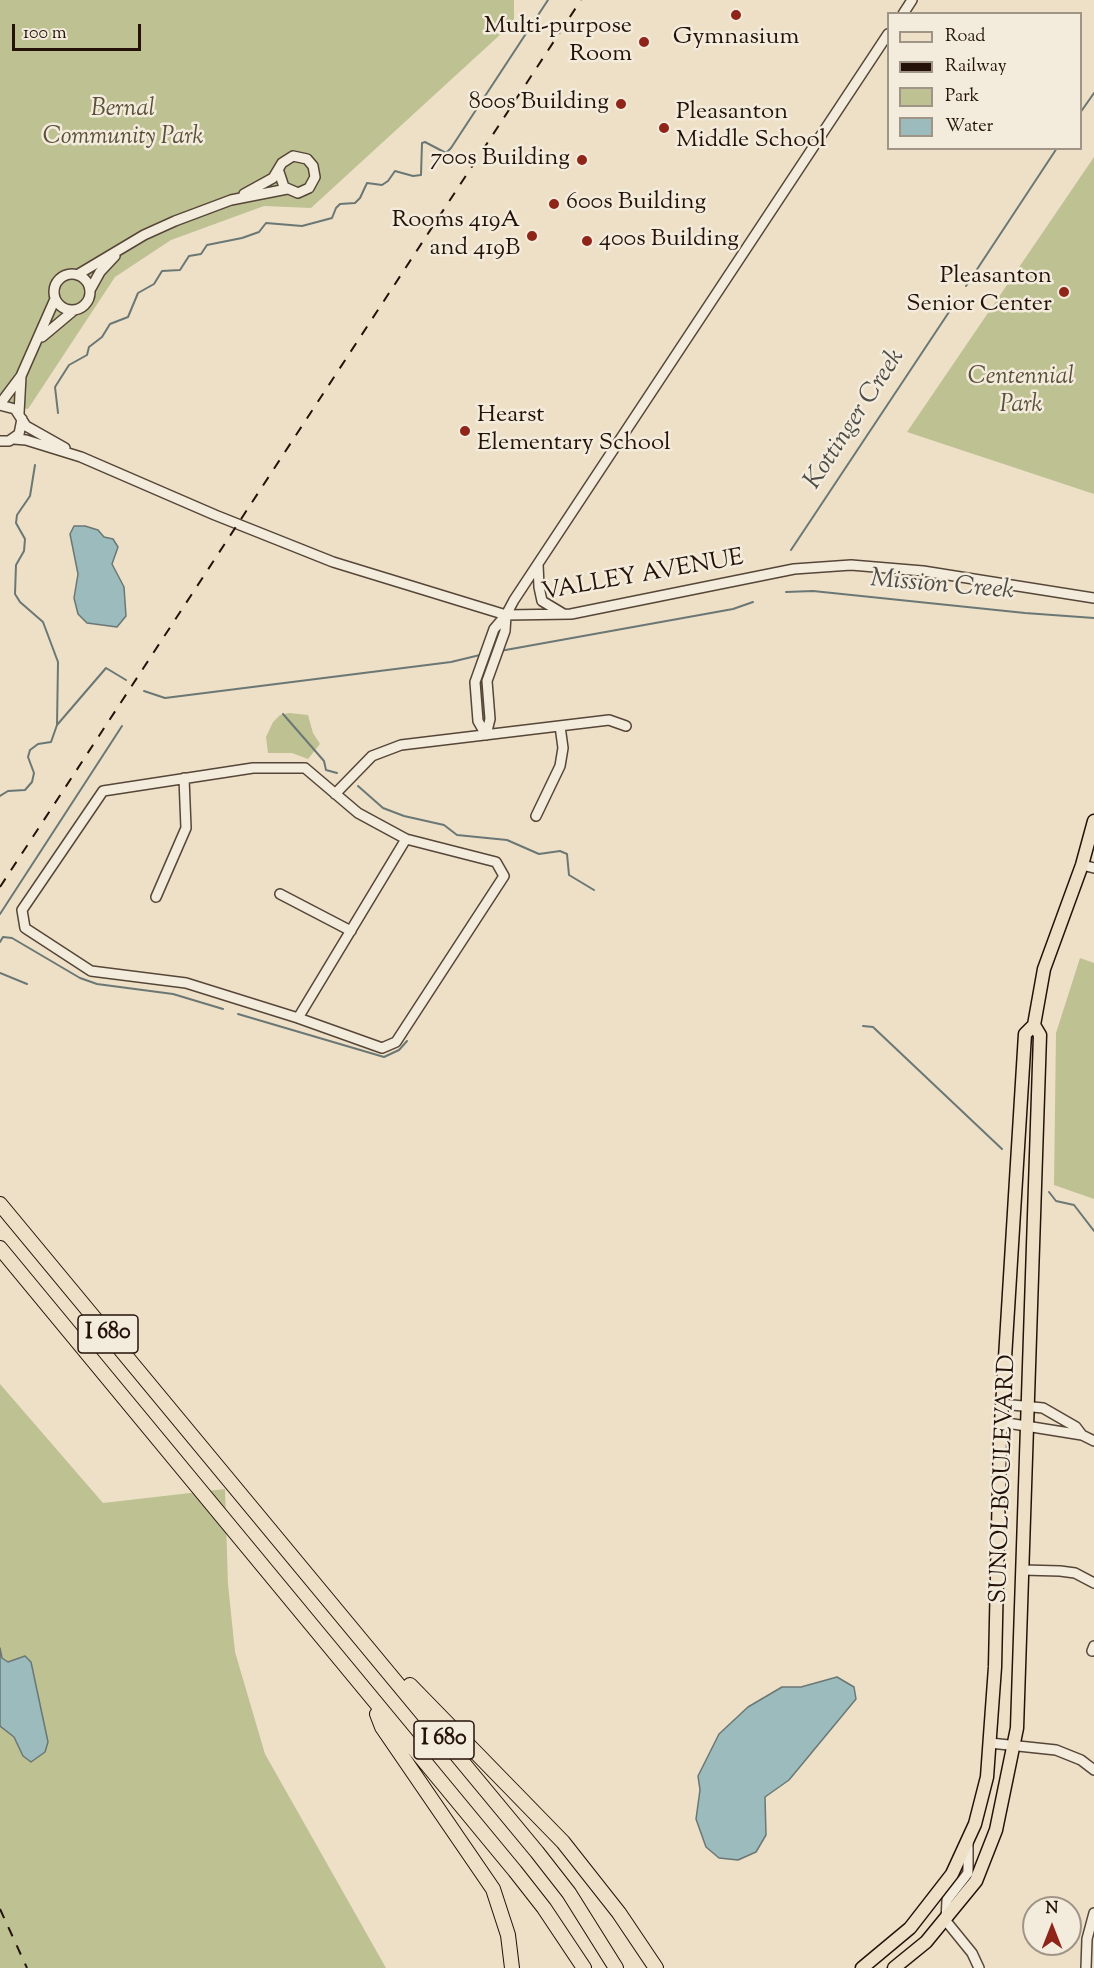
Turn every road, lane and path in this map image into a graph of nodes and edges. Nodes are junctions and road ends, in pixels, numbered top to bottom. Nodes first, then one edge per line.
1 (887, 36) edge
2 (279, 172) junction
3 (286, 189) junction
4 (231, 200) junction
5 (123, 248) junction
6 (77, 275) junction
7 (90, 290) junction
8 (56, 299) junction
9 (73, 310) junction
10 (38, 341) junction
11 (21, 376) junction
12 (0, 405) edge
13 (21, 416) junction
14 (7, 440) edge
15 (0, 449) edge
16 (81, 457) junction
17 (538, 563) junction
18 (1094, 598) edge
19 (564, 614) junction
20 (506, 615) junction
21 (560, 726) junction
22 (626, 726) dead end
23 (486, 735) junction
24 (184, 778) junction
25 (335, 794) junction
26 (536, 816) dead end
27 (1094, 821) edge
28 (406, 839) junction
29 (1088, 867) edge
30 (280, 894) dead end
31 (156, 897) dead end
32 (351, 931) junction
33 (298, 1018) junction
34 (1034, 1024) junction
35 (1024, 1081) junction
36 (1036, 1155) junction
37 (0, 1204) edge
38 (0, 1248) edge
39 (1002, 1404) junction
40 (1027, 1407) junction
41 (1001, 1422) junction
42 (1026, 1426) junction
43 (1082, 1435) junction
44 (1094, 1441) edge
45 (1023, 1570) junction
46 (1094, 1583) edge
47 (341, 1616) junction
48 (368, 1696) junction
49 (990, 1743) junction
50 (1014, 1745) junction
51 (1094, 1770) edge
52 (968, 1843) junction
53 (1094, 1913) edge
54 (946, 1921) junction
55 (512, 1968) edge
56 (584, 1968) edge
57 (616, 1968) edge
58 (656, 1968) edge
59 (862, 1968) edge
60 (894, 1968) edge
61 (979, 1968) edge
62 (1086, 1968) edge

1 - 17 street
2 - 3 street
2 - 3 street
2 - 4 street
3 - 4 street
4 - 5 street
5 - 6 street
5 - 7 street
6 - 7 street
6 - 8 street
7 - 9 street
8 - 9 street
8 - 10 street
9 - 10 street
10 - 11 street
11 - 12 street
11 - 13 street
12 - 13 street, VALLEY AVENUE
13 - 14 street
13 - 16 street, VALLEY AVENUE
14 - 15 street
14 - 16 street, VALLEY AVENUE
16 - 20 street, VALLEY AVENUE
17 - 19 street
17 - 20 street
18 - 19 street, VALLEY AVENUE
19 - 20 street, VALLEY AVENUE
20 - 23 street
20 - 23 street
21 - 22 street
21 - 23 street
21 - 26 street
23 - 25 street
24 - 25 street
24 - 31 street
24 - 33 street
25 - 28 street
27 - 29 main road, SUNOL BOULEVARD
28 - 32 street
28 - 33 street
29 - 34 main road, SUNOL BOULEVARD
30 - 32 street
32 - 33 street
34 - 35 main road, SUNOL BOULEVARD
34 - 36 main road, SUNOL BOULEVARD
35 - 36 main road
35 - 39 main road, SUNOL BOULEVARD
36 - 40 main road, SUNOL BOULEVARD
37 - 47 highway, I 680
38 - 48 highway, I 680
39 - 40 street
39 - 41 main road, SUNOL BOULEVARD
40 - 42 main road, SUNOL BOULEVARD
40 - 43 street
41 - 42 street
41 - 49 main road, SUNOL BOULEVARD
42 - 43 street
42 - 45 main road, SUNOL BOULEVARD
43 - 44 street
45 - 46 street
45 - 50 main road, SUNOL BOULEVARD
47 - 57 highway, I 680
47 - 58 highway
48 - 55 highway
48 - 56 highway, I 680
49 - 50 street
49 - 52 main road, SUNOL BOULEVARD
50 - 51 street
50 - 54 main road, SUNOL BOULEVARD
52 - 54 street, SUNOL BOULEVARD
52 - 59 main road, SUNOL BOULEVARD
53 - 62 street
54 - 60 main road, SUNOL BOULEVARD
54 - 61 street

